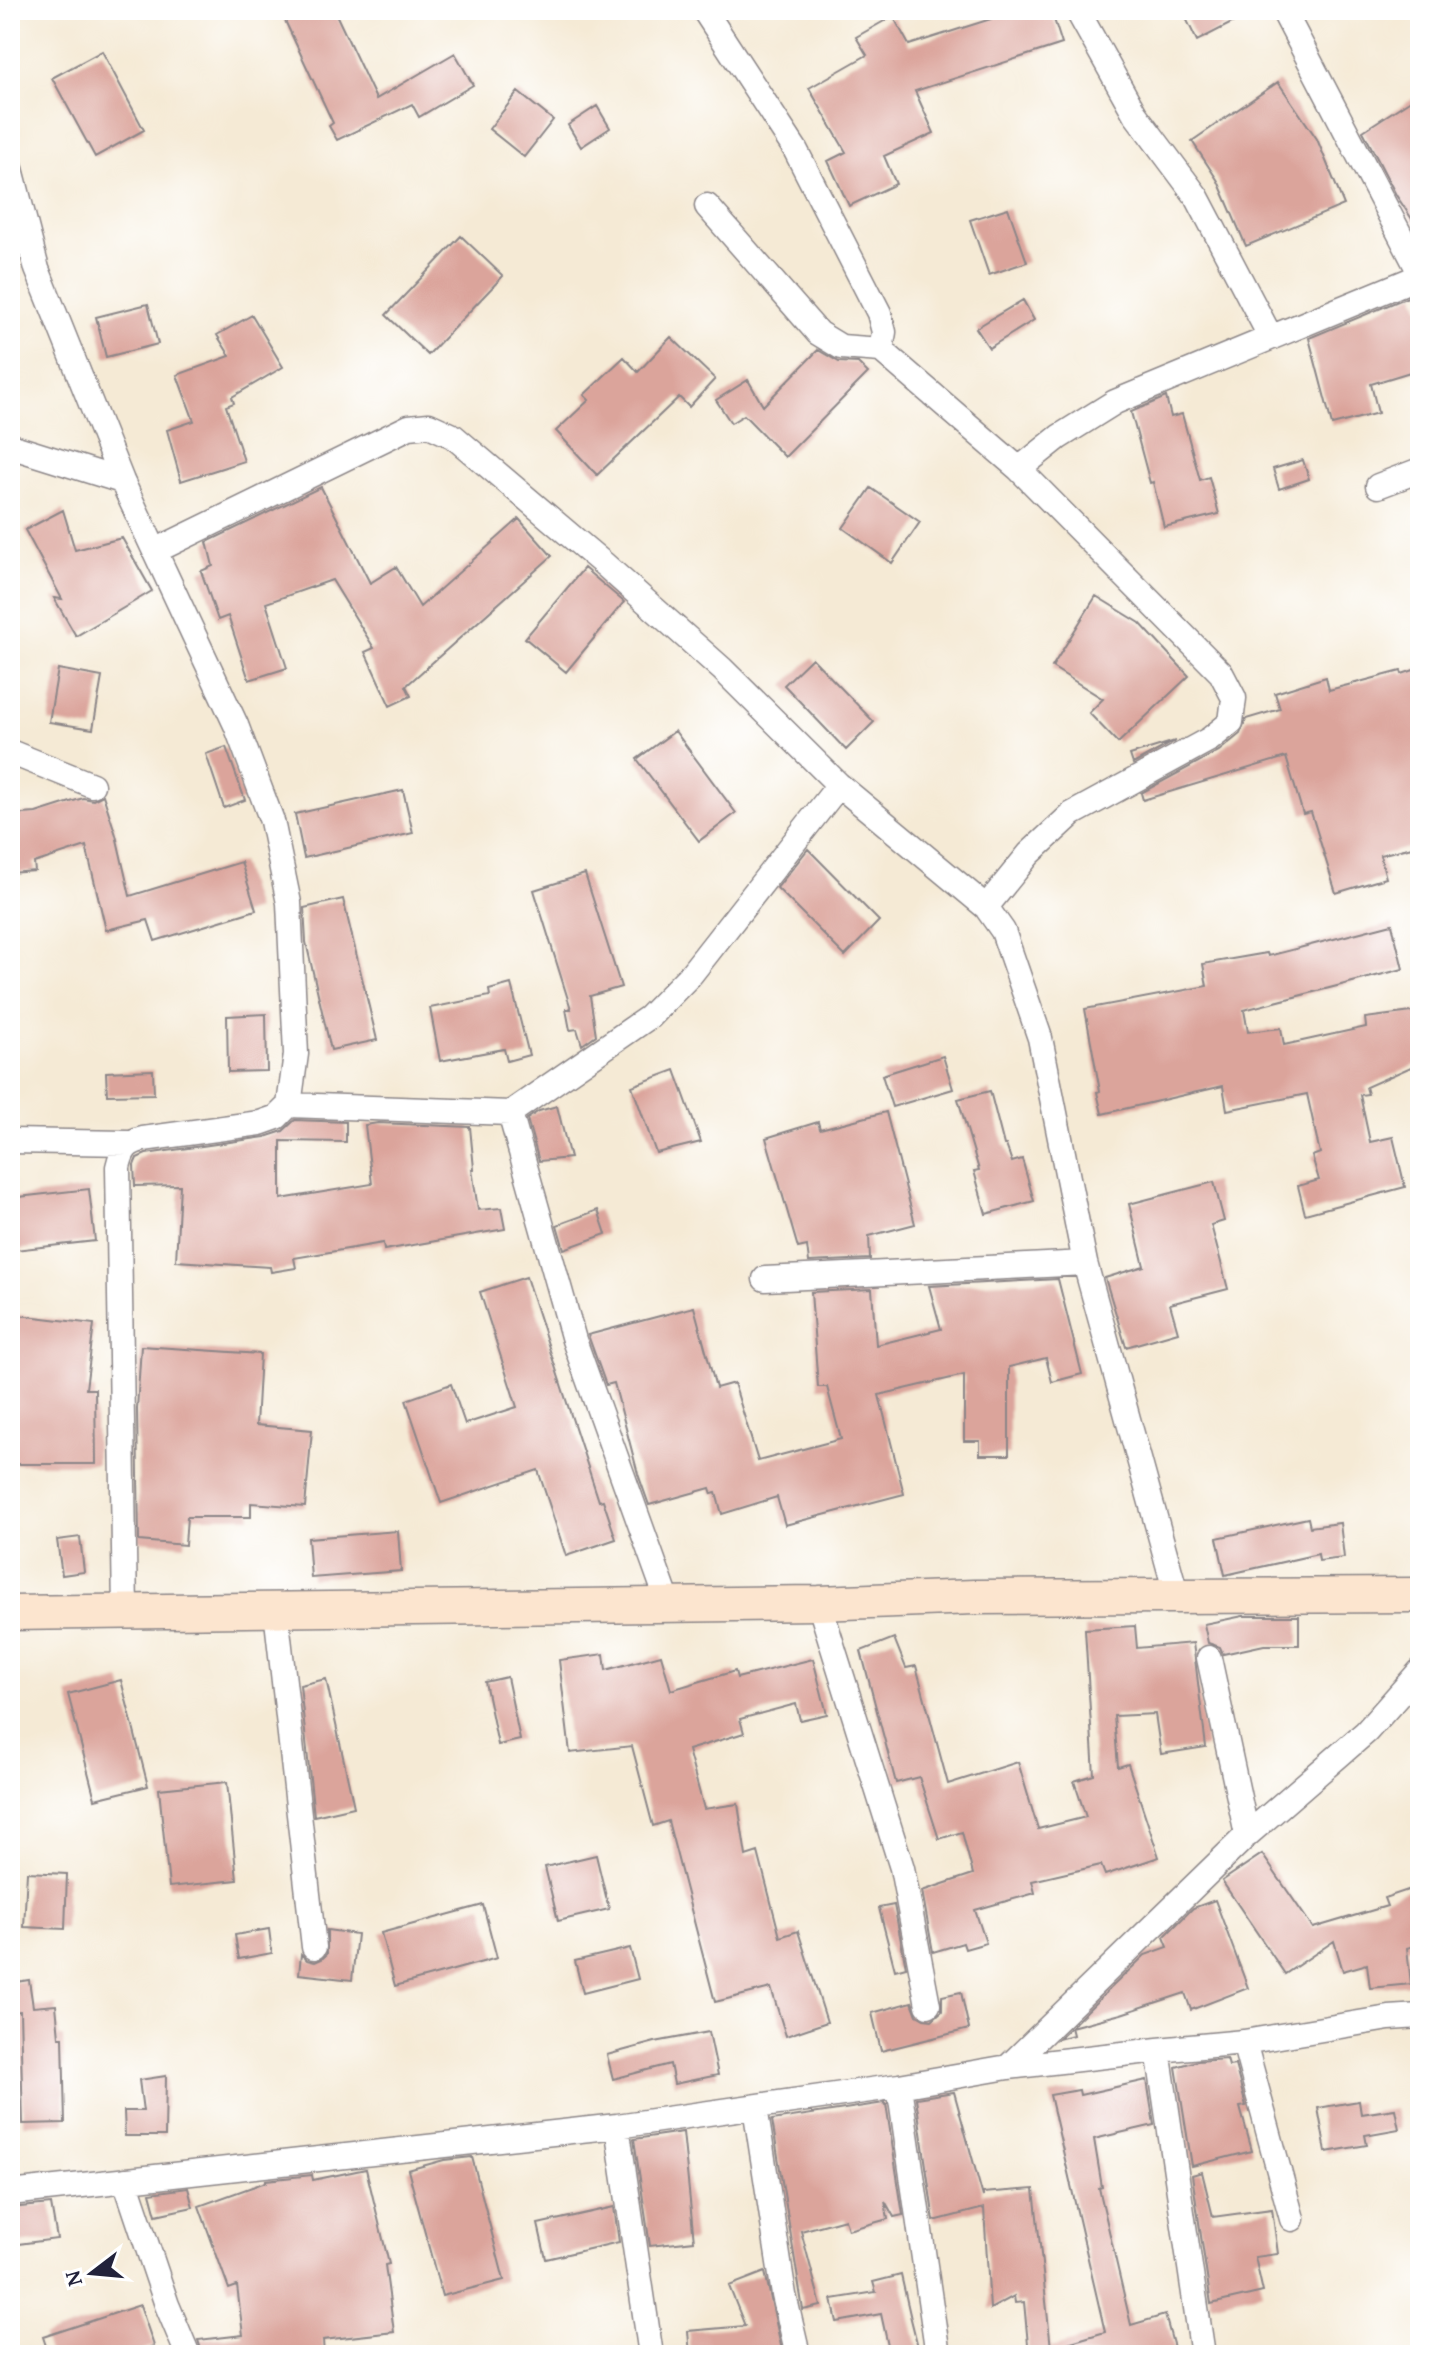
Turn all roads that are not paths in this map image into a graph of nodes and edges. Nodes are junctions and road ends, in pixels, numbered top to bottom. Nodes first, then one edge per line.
1 (704, 10) edge
2 (1077, 10) edge
3 (1283, 10) edge
4 (10, 165) edge
5 (707, 206) dead end
6 (1420, 274) edge
7 (1270, 336) junction
8 (881, 350) junction
9 (10, 446) edge
10 (1019, 469) junction
11 (1420, 470) edge
12 (122, 481) junction
13 (1378, 486) dead end
14 (155, 551) junction
15 (10, 752) edge
16 (92, 785) dead end
17 (839, 785) junction
18 (986, 907) junction
19 (289, 1105) junction
20 (510, 1113) junction
21 (10, 1141) edge
22 (128, 1143) junction
23 (1085, 1263) junction
24 (765, 1279) dead end
25 (1420, 1595) edge
26 (1177, 1597) junction
27 (819, 1603) junction
28 (669, 1605) junction
29 (276, 1611) junction
30 (125, 1612) junction
31 (10, 1613) edge
32 (1209, 1658) dead end
33 (1420, 1671) edge
34 (1247, 1835) junction
35 (314, 1947) dead end
36 (928, 2005) dead end
37 (1420, 2016) edge
38 (1244, 2042) junction
39 (1158, 2050) junction
40 (1008, 2067) junction
41 (899, 2086) junction
42 (755, 2107) junction
43 (617, 2126) junction
44 (125, 2180) junction
45 (10, 2193) edge
46 (1292, 2219) dead end
47 (188, 2355) edge
48 (651, 2355) edge
49 (798, 2355) edge
50 (938, 2355) edge
51 (1203, 2355) edge

1 - 8 street
2 - 7 street
3 - 6 street
4 - 12 street
5 - 8 street
6 - 7 street
7 - 10 street
8 - 10 street
9 - 12 street
10 - 18 street
11 - 13 street
12 - 14 street
14 - 17 street
14 - 19 street
15 - 16 street
17 - 18 street
17 - 20 street
18 - 23 street
19 - 20 street
19 - 22 street
20 - 28 street
21 - 22 street
22 - 30 street
23 - 24 street
23 - 26 street
25 - 26 main road
26 - 27 main road
27 - 28 main road
27 - 36 street
28 - 29 main road
29 - 30 main road
29 - 35 street
30 - 31 main road
32 - 34 street
33 - 34 street
34 - 40 street
37 - 38 street
38 - 39 street
38 - 46 street
39 - 40 street
39 - 51 street
40 - 41 street
41 - 42 street
41 - 50 street
42 - 43 street
42 - 49 street
43 - 44 street
43 - 48 street
44 - 45 street
44 - 47 street

